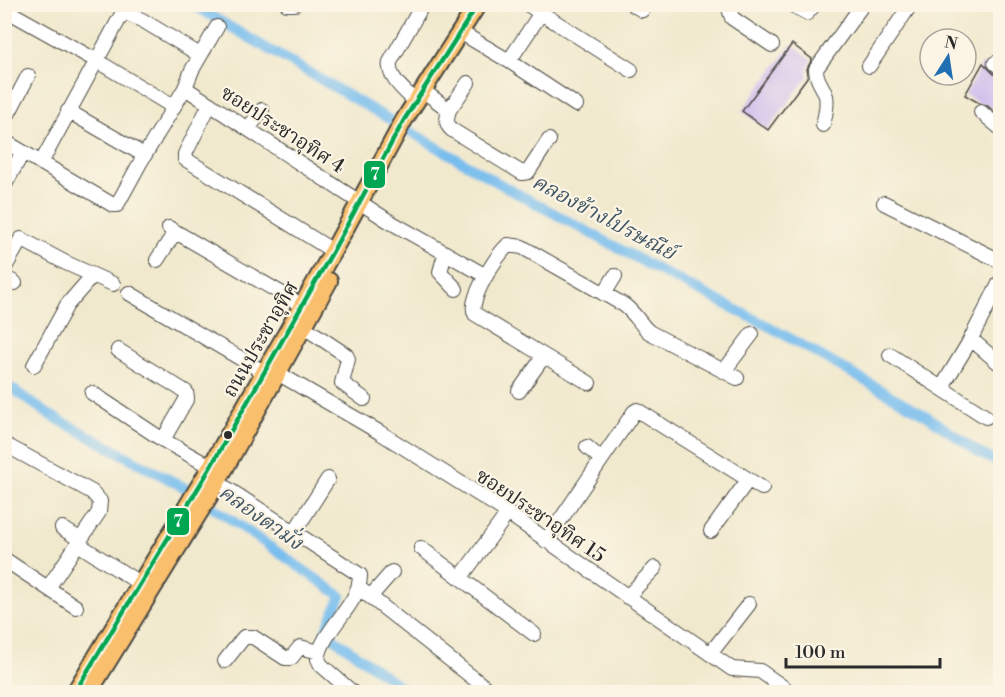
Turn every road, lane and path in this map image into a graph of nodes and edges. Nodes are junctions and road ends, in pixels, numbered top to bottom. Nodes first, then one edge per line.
1 (286, 4) edge
2 (295, 4) edge
3 (423, 4) edge
4 (478, 4) edge
5 (489, 4) edge
6 (527, 4) edge
7 (632, 4) edge
8 (648, 4) edge
9 (734, 4) edge
10 (790, 4) edge
11 (815, 4) edge
12 (863, 4) edge
13 (911, 4) edge
14 (123, 8) edge
15 (4, 9) edge
16 (537, 19) dead end
17 (216, 27) dead end
18 (464, 34) junction
19 (772, 45) dead end
20 (200, 55) junction
21 (97, 61) junction
22 (509, 61) junction
23 (869, 66) dead end
24 (631, 70) dead end
25 (27, 76) dead end
26 (468, 83) dead end
27 (184, 88) junction
28 (422, 98) junction
29 (210, 104) junction
30 (576, 105) dead end
31 (172, 106) junction
32 (449, 110) junction
33 (68, 111) junction
34 (262, 111) dead end
35 (981, 112) dead end
36 (4, 122) edge
37 (823, 125) dead end
38 (1000, 128) edge
39 (248, 129) junction
40 (549, 140) dead end
41 (4, 141) edge
42 (23, 152) junction
43 (144, 155) junction
44 (41, 163) junction
45 (4, 186) edge
46 (884, 203) dead end
47 (363, 205) junction
48 (333, 251) junction
49 (445, 254) junction
50 (157, 260) dead end
51 (1000, 261) edge
52 (4, 269) edge
53 (93, 275) junction
54 (486, 276) junction
55 (615, 276) dead end
56 (1000, 282) edge
57 (114, 285) dead end
58 (456, 289) dead end
59 (129, 293) dead end
60 (604, 294) junction
61 (996, 300) edge
62 (308, 309) junction
63 (304, 327) junction
64 (752, 334) dead end
65 (971, 339) junction
66 (118, 350) dead end
67 (544, 356) junction
68 (890, 356) dead end
69 (1000, 364) edge
70 (34, 365) dead end
71 (724, 371) junction
72 (271, 373) junction
73 (737, 378) dead end
74 (589, 383) dead end
75 (942, 387) junction
76 (519, 391) dead end
77 (92, 393) dead end
78 (364, 399) dead end
79 (987, 417) dead end
80 (163, 440) junction
81 (4, 444) edge
82 (587, 447) dead end
83 (602, 459) junction
84 (328, 479) dead end
85 (748, 480) junction
86 (208, 481) junction
87 (762, 488) dead end
88 (508, 513) junction
89 (62, 528) dead end
90 (295, 531) junction
91 (711, 531) dead end
92 (546, 541) junction
93 (79, 542) junction
94 (421, 548) dead end
95 (4, 560) edge
96 (655, 568) dead end
97 (392, 572) dead end
98 (461, 577) junction
99 (48, 588) junction
100 (147, 588) junction
101 (358, 588) junction
102 (370, 597) junction
103 (627, 597) junction
104 (749, 604) dead end
105 (76, 607) dead end
106 (534, 634) dead end
107 (321, 647) junction
108 (710, 654) junction
109 (225, 661) dead end
110 (343, 690) edge
111 (75, 693) edge
112 (89, 693) edge
113 (491, 693) edge
114 (790, 693) edge

1 - 2 street
3 - 28 street
4 - 18 main road, ถนนประชาอุทิศ
5 - 18 main road, ถนนประชาอุทิศ
6 - 24 street
7 - 8 street
9 - 19 street
10 - 11 street
12 - 37 street
13 - 23 street
14 - 20 street
14 - 21 street
15 - 21 street
16 - 22 street
17 - 20 street
18 - 22 street
18 - 28 main road, ถนนประชาอุทิศ
20 - 27 street
21 - 31 street
21 - 33 street
22 - 30 street
25 - 36 street
26 - 32 street
27 - 29 street, ซอยประชาอุทิศ 4
27 - 31 street
28 - 32 street
28 - 47 main road, ถนนประชาอุทิศ
29 - 39 street, ซอยประชาอุทิศ 4
29 - 48 street
31 - 43 street
32 - 40 street
33 - 43 street
33 - 44 street
34 - 39 street
35 - 38 street
39 - 47 street, ซอยประชาอุทิศ 4
41 - 42 street
42 - 44 street
42 - 45 street
43 - 44 street
46 - 51 street
47 - 48 main road, ถนนประชาอุทิศ
47 - 49 street, ซอยประชาอุทิศ 4
47 - 62 main road, ถนนประชาอุทิศ
48 - 62 main road, ถนนประชาอุทิศ
49 - 54 street, ซอยประชาอุทิศ 4
49 - 58 street
50 - 62 street
52 - 53 street
53 - 57 street
53 - 70 street
54 - 60 street
54 - 67 street
55 - 60 street
56 - 61 street
59 - 72 street, ซอยประชาอุทิศ 15
60 - 71 street
61 - 65 street
62 - 63 main road, ถนนประชาอุทิศ
62 - 72 main road, ถนนประชาอุทิศ
63 - 72 main road, ถนนประชาอุทิศ
63 - 78 street
64 - 71 street
65 - 69 street
65 - 75 street
66 - 80 street
67 - 74 street
67 - 76 street
68 - 75 street
71 - 73 street
72 - 86 main road, ถนนประชาอุทิศ
72 - 88 street, ซอยประชาอุทิศ 15
75 - 79 street
77 - 80 street
80 - 86 street
81 - 93 street
82 - 83 street
83 - 85 street
83 - 92 street
84 - 90 street
85 - 87 street
85 - 91 street
86 - 90 street
86 - 100 main road, ถนนประชาอุทิศ
88 - 92 street, ซอยประชาอุทิศ 15
88 - 98 street
89 - 93 street
90 - 101 street
92 - 103 street, ซอยประชาอุทิศ 15
93 - 99 street
93 - 100 street
94 - 98 street
95 - 99 street
96 - 103 street
97 - 102 street
98 - 106 street
99 - 105 street
100 - 111 main road, ถนนประชาอุทิศ
100 - 112 main road, ถนนประชาอุทิศ
101 - 102 street
101 - 107 street
102 - 113 street
103 - 108 street, ซอยประชาอุทิศ 15
104 - 108 street
107 - 109 street
107 - 110 street
108 - 114 street, ซอยประชาอุทิศ 15

